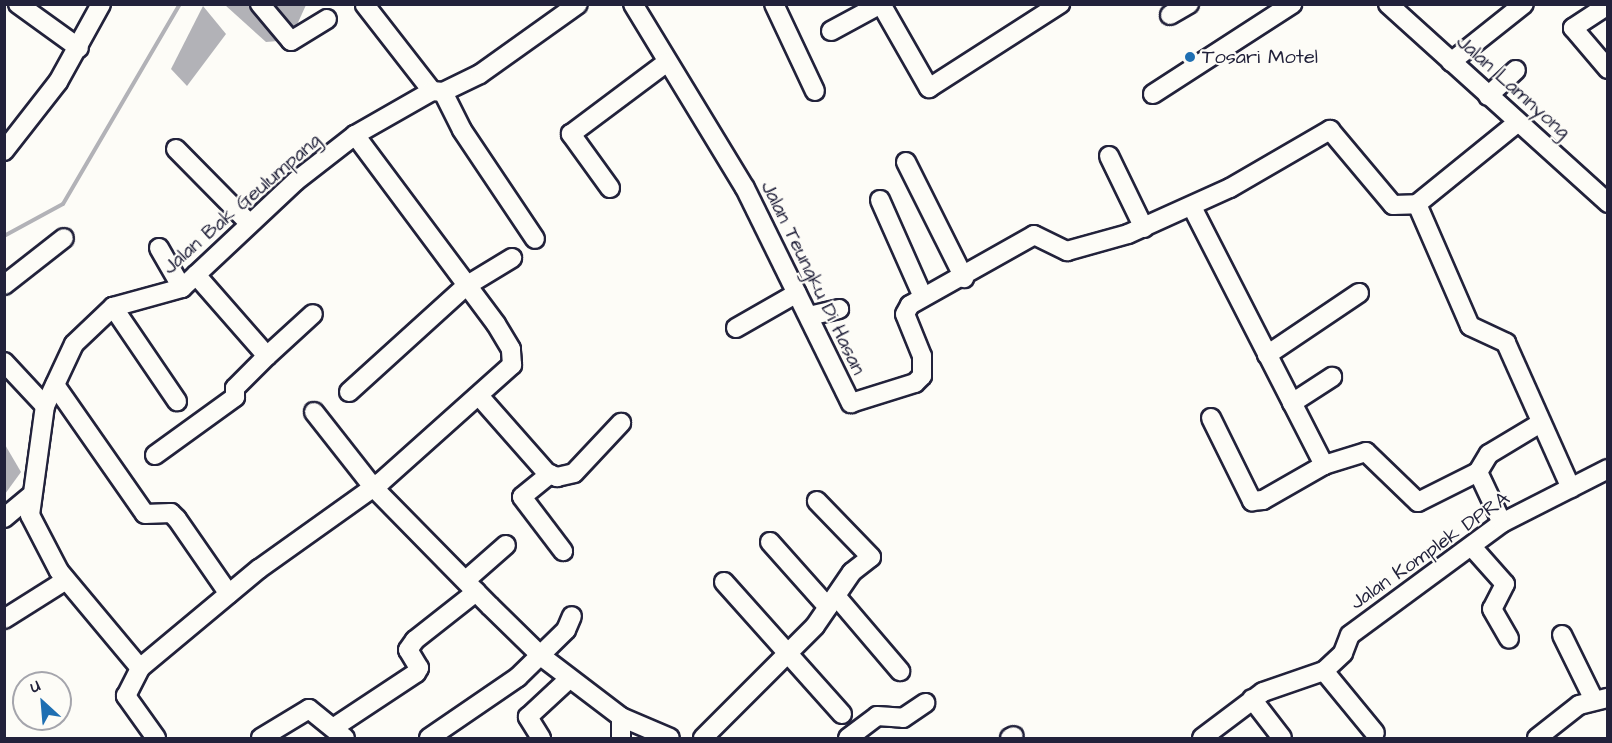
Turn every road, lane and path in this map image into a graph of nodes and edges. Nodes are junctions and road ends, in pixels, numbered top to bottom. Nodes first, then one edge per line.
1 (18, 4) edge
2 (101, 4) edge
3 (260, 4) edge
4 (633, 4) edge
5 (774, 4) edge
6 (1060, 4) edge
7 (1188, 4) edge
8 (1292, 4) edge
9 (1388, 4) edge
10 (1524, 4) edge
11 (366, 5) edge
12 (1608, 5) edge
13 (574, 6) edge
14 (1170, 15) dead end
15 (327, 19) dead end
16 (831, 31) dead end
17 (79, 48) junction
18 (1451, 62) junction
19 (666, 63) junction
20 (1608, 69) edge
21 (1516, 70) dead end
22 (438, 91) junction
23 (815, 91) dead end
24 (1153, 94) dead end
25 (1488, 96) junction
26 (1517, 123) junction
27 (355, 135) junction
28 (176, 149) dead end
29 (4, 151) edge
30 (1109, 156) dead end
31 (906, 162) dead end
32 (610, 188) dead end
33 (880, 200) dead end
34 (1608, 203) edge
35 (1417, 204) junction
36 (1192, 207) junction
37 (250, 224) junction
38 (1144, 228) junction
39 (64, 238) dead end
40 (535, 239) dead end
41 (159, 248) dead end
42 (512, 258) dead end
43 (196, 275) junction
44 (964, 278) junction
45 (4, 285) edge
46 (466, 286) junction
47 (182, 288) junction
48 (797, 293) junction
49 (1359, 293) dead end
50 (923, 297) junction
51 (113, 307) junction
52 (839, 309) dead end
53 (313, 314) dead end
54 (809, 316) junction
55 (736, 328) dead end
56 (1267, 355) junction
57 (267, 356) junction
58 (5, 364) edge
59 (1332, 377) dead end
60 (55, 385) junction
61 (349, 392) dead end
62 (480, 397) junction
63 (177, 401) dead end
64 (1292, 403) junction
65 (45, 406) junction
66 (314, 412) dead end
67 (1211, 418) dead end
68 (621, 423) dead end
69 (1539, 424) junction
70 (155, 455) dead end
71 (1324, 465) junction
72 (1608, 469) edge
73 (1478, 471) junction
74 (550, 474) junction
75 (373, 487) junction
76 (1571, 488) junction
77 (29, 497) junction
78 (817, 501) dead end
79 (5, 517) edge
80 (1502, 523) junction
81 (770, 542) dead end
82 (506, 545) dead end
83 (1473, 548) junction
84 (563, 551) dead end
85 (66, 580) junction
86 (724, 582) dead end
87 (471, 586) junction
88 (229, 594) junction
89 (832, 602) junction
90 (572, 616) dead end
91 (4, 619) edge
92 (1562, 635) dead end
93 (1509, 638) dead end
94 (790, 651) junction
95 (541, 656) junction
96 (140, 668) junction
97 (900, 671) dead end
98 (1324, 671) junction
99 (569, 679) junction
100 (1252, 699) junction
101 (1601, 699) edge
102 (925, 703) dead end
103 (842, 714) dead end
104 (621, 717) junction
105 (341, 732) edge
106 (1375, 733) dead end
107 (852, 737) edge
108 (156, 738) edge
109 (261, 738) edge
110 (429, 738) edge
111 (541, 738) edge
112 (621, 738) edge
113 (670, 738) edge
114 (703, 738) edge
115 (1202, 738) edge
116 (1282, 738) edge
117 (1537, 738) edge

1 - 17 street
2 - 17 street
3 - 15 street
4 - 19 street, Jalan Teungku Di Hasan
5 - 23 street
6 - 16 street
7 - 14 street
8 - 24 street
9 - 18 street, Jalan Lamnyong
10 - 18 street
11 - 22 street
12 - 20 street
13 - 22 street, Jalan Bak Geulumpang
17 - 29 street
18 - 25 street, Jalan Lamnyong
19 - 32 street
19 - 48 street, Jalan Teungku Di Hasan
21 - 25 street
22 - 27 street, Jalan Bak Geulumpang
22 - 40 street
25 - 26 street, Jalan Lamnyong
26 - 34 street, Jalan Lamnyong
26 - 35 street
27 - 37 street, Jalan Bak Geulumpang
27 - 46 street
28 - 37 street
30 - 38 street
31 - 44 street
33 - 50 street
35 - 36 street, Jalan Teungku Di Hasan
35 - 69 street
36 - 38 street, Jalan Teungku Di Hasan
36 - 56 street
37 - 43 street, Jalan Bak Geulumpang
38 - 44 street, Jalan Teungku Di Hasan
39 - 45 street
41 - 47 street
42 - 46 street
43 - 47 street, Jalan Bak Geulumpang
43 - 57 street
44 - 50 street, Jalan Teungku Di Hasan
46 - 61 street
46 - 62 street
47 - 51 street, Jalan Bak Geulumpang
48 - 54 street, Jalan Teungku Di Hasan
48 - 55 street
49 - 56 street
50 - 54 street, Jalan Teungku Di Hasan
51 - 60 street, Jalan Bak Geulumpang
51 - 63 street
52 - 54 street
53 - 57 street
56 - 64 street
57 - 70 street
58 - 65 street
59 - 64 street
60 - 65 street, Jalan Bak Geulumpang
60 - 88 street
62 - 74 street
62 - 75 street
64 - 71 street
65 - 77 street, Jalan Bak Geulumpang
66 - 75 street
67 - 71 street
68 - 74 street
69 - 73 street
69 - 76 street
71 - 73 street
72 - 76 street, Jalan Komplek DPRA
73 - 80 street
74 - 84 street
75 - 87 street
75 - 88 street
76 - 80 street, Jalan Komplek DPRA
77 - 79 street
77 - 85 street, Jalan Bak Geulumpang
78 - 89 street
80 - 83 street, Jalan Komplek DPRA
81 - 89 street
82 - 87 street
83 - 93 street
83 - 98 street, Jalan Komplek DPRA
85 - 91 street
85 - 96 street, Jalan Bak Geulumpang
86 - 94 street
87 - 95 street
87 - 105 street
88 - 96 street
89 - 94 street
89 - 97 street
90 - 95 street
92 - 101 street
94 - 103 street
94 - 114 street
95 - 99 street
95 - 110 street
96 - 108 street
98 - 100 street, Jalan Komplek DPRA
98 - 106 street
99 - 104 street
99 - 111 street
100 - 115 street, Jalan Komplek DPRA
100 - 116 street
101 - 117 street
102 - 107 street
104 - 112 street
104 - 113 street
105 - 109 street

